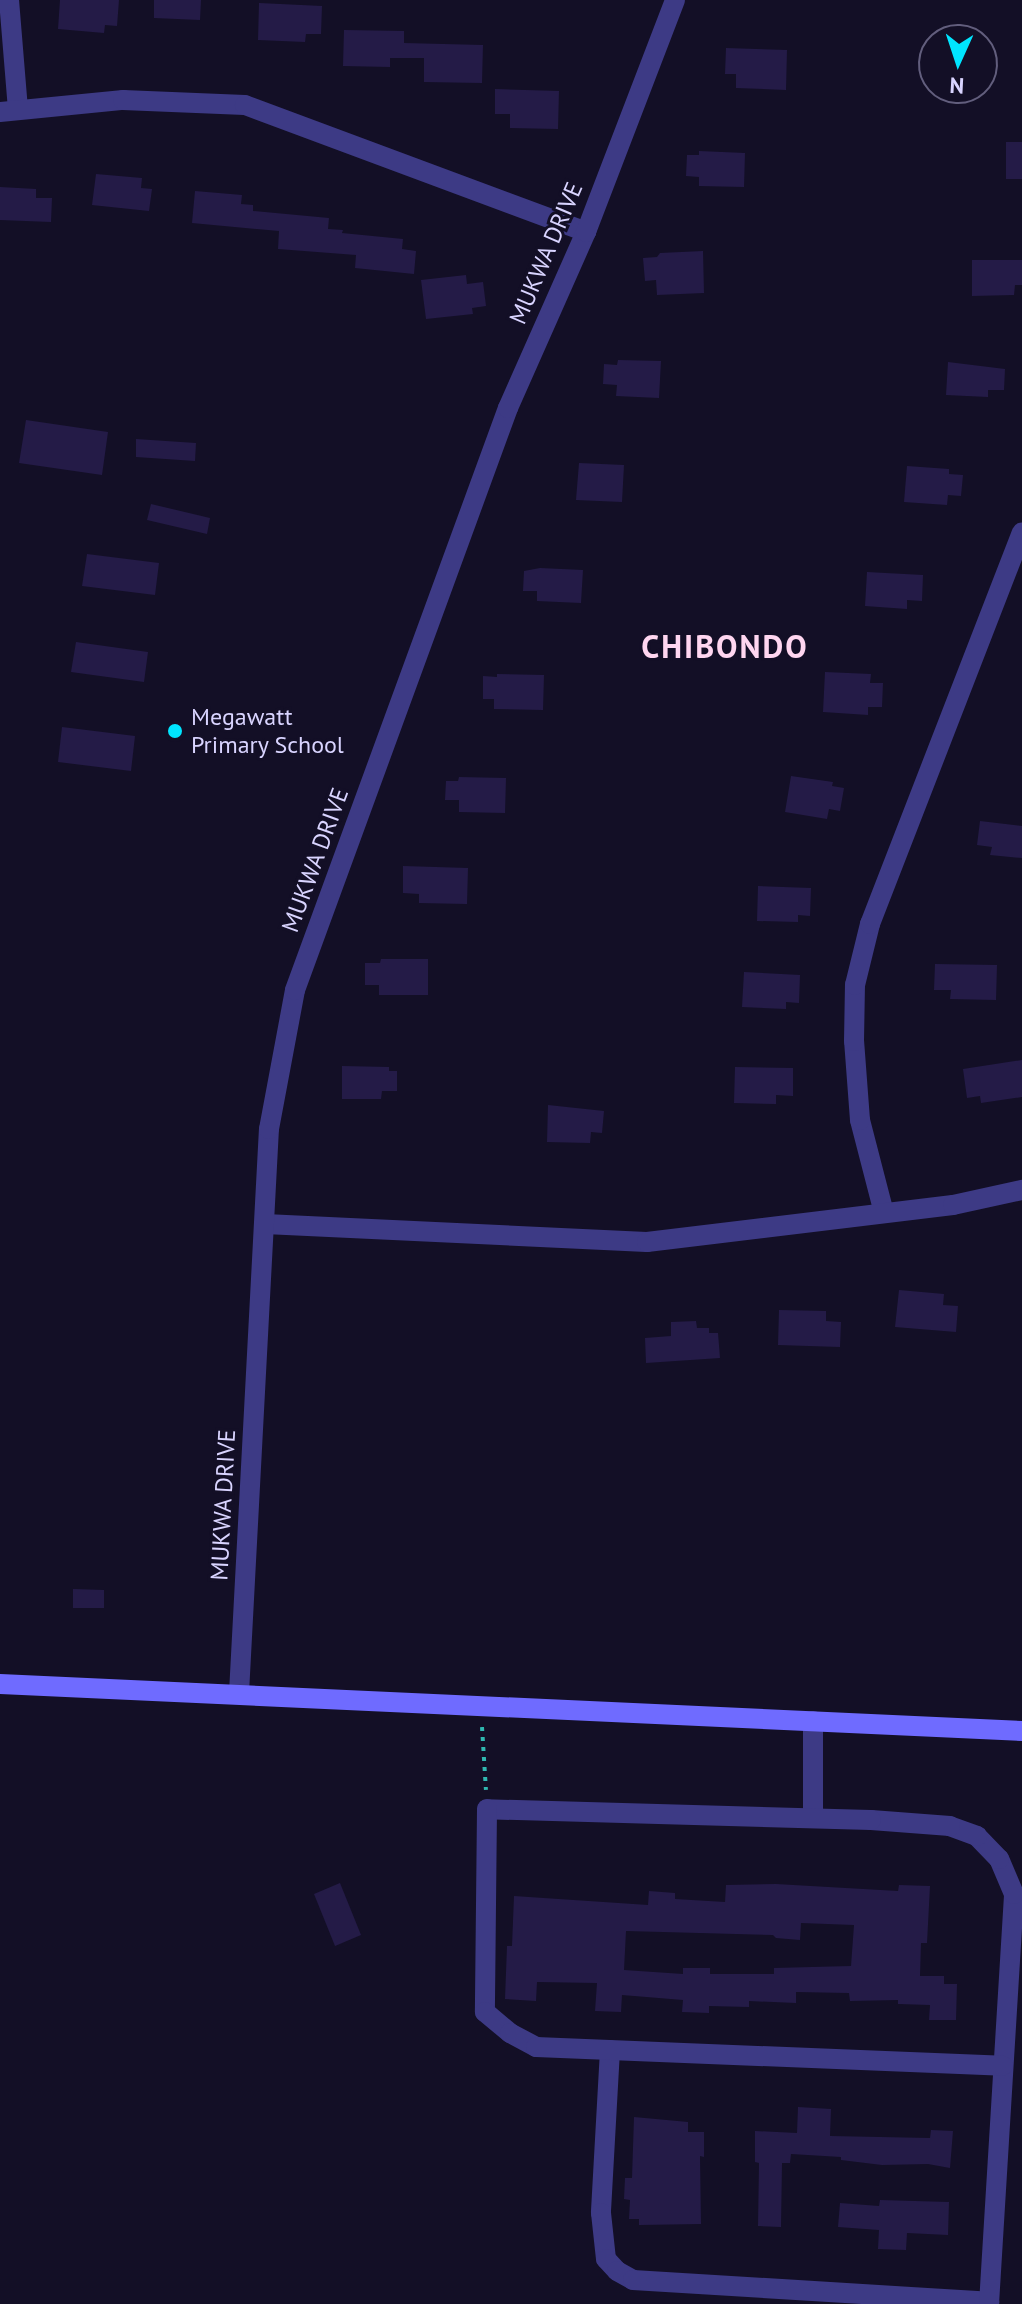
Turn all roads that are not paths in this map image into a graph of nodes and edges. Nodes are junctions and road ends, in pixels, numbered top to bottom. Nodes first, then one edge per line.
1 (9, 0) edge
2 (675, 0) edge
3 (9, 111) edge
4 (586, 232) junction
5 (1022, 533) edge
6 (1022, 1190) edge
7 (884, 1213) junction
8 (265, 1224) junction
9 (0, 1684) edge
10 (239, 1693) junction
11 (813, 1721) junction
12 (1022, 1731) edge
13 (813, 1817) junction
14 (1017, 1925) edge
15 (610, 2050) junction
16 (1003, 2066) junction
17 (989, 2303) edge

1 - 3 street
2 - 4 street, MUKWA DRIVE
3 - 4 street
4 - 8 street, MUKWA DRIVE
5 - 7 street
6 - 7 street
7 - 8 street
8 - 10 street, MUKWA DRIVE
9 - 10 street
10 - 11 street
11 - 12 street
11 - 13 street
13 - 14 street
13 - 15 street
14 - 16 street
15 - 16 street
15 - 17 street
16 - 17 street

